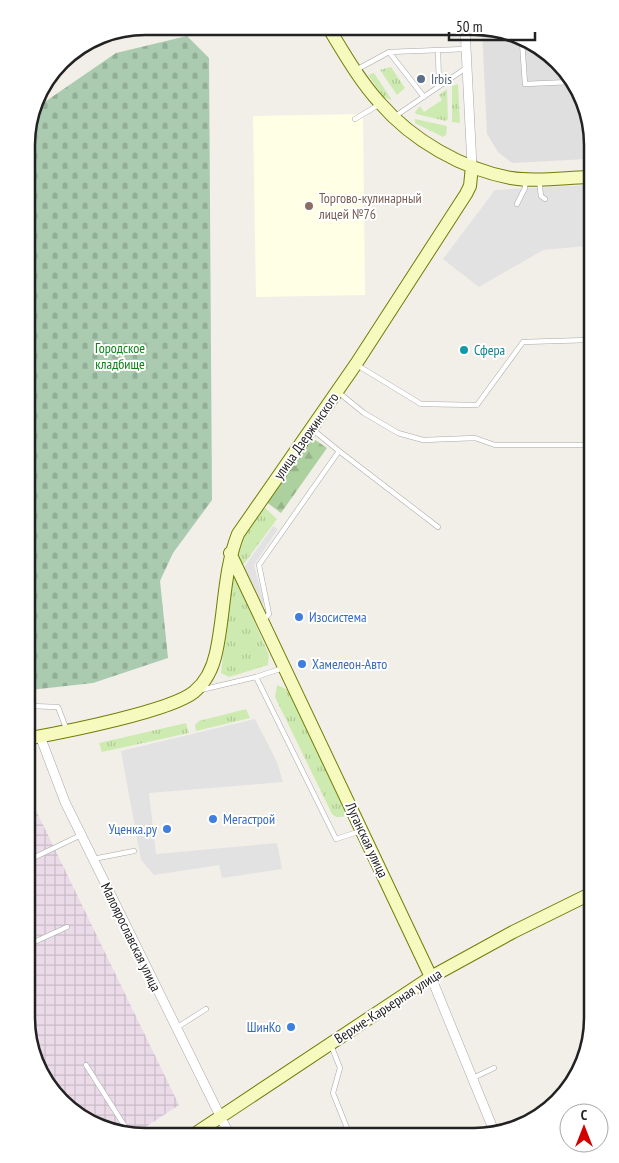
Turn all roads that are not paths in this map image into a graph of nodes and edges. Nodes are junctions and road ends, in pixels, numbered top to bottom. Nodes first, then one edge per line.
1 (333, 35) edge
2 (465, 35) edge
3 (522, 46) edge
4 (466, 49) junction
5 (438, 50) junction
6 (389, 52) junction
7 (467, 68) junction
8 (355, 70) junction
9 (564, 82) edge
10 (439, 86) junction
11 (424, 97) junction
12 (380, 104) junction
13 (393, 117) junction
14 (355, 119) dead end
15 (472, 166) junction
16 (584, 177) edge
17 (525, 179) junction
18 (539, 179) junction
19 (545, 199) dead end
20 (517, 204) dead end
21 (584, 340) edge
22 (356, 364) junction
23 (337, 391) junction
24 (311, 428) junction
25 (584, 445) edge
26 (339, 451) junction
27 (438, 527) dead end
28 (230, 553) junction
29 (262, 622) junction
30 (284, 667) junction
31 (256, 677) junction
32 (194, 692) junction
33 (35, 706) edge
34 (67, 730) junction
35 (35, 737) edge
36 (363, 831) junction
37 (81, 835) junction
38 (134, 851) dead end
39 (35, 857) edge
40 (93, 859) junction
41 (584, 897) edge
42 (67, 927) dead end
43 (35, 942) edge
44 (431, 977) junction
45 (206, 1009) dead end
46 (176, 1028) junction
47 (330, 1044) junction
48 (86, 1065) dead end
49 (494, 1068) dead end
50 (473, 1078) junction
51 (221, 1116) junction
52 (125, 1126) edge
53 (492, 1127) edge
54 (203, 1128) edge
55 (226, 1128) edge
56 (347, 1128) edge

1 - 8 street
2 - 4 street, улица Дзержинского
3 - 9 lane
4 - 5 lane
4 - 7 street, улица Дзержинского
5 - 6 lane
5 - 10 lane
6 - 8 lane
6 - 11 lane
7 - 10 lane
7 - 15 street, улица Дзержинского
8 - 12 street
10 - 11 lane
11 - 13 lane
12 - 13 street
12 - 14 lane
13 - 15 street
15 - 17 street
15 - 22 street, улица Дзержинского
16 - 18 street
17 - 18 street
17 - 20 lane
18 - 19 lane
21 - 22 lane
22 - 23 street, улица Дзержинского
23 - 24 street, улица Дзержинского
23 - 25 lane
24 - 26 lane
24 - 28 street, улица Дзержинского
26 - 27 lane
26 - 29 lane
28 - 29 street, Луганская улица
28 - 32 street, улица Дзержинского
29 - 30 street, Луганская улица
30 - 31 lane
30 - 36 street, Луганская улица
31 - 32 lane
31 - 36 lane
32 - 34 street, улица Дзержинского
33 - 34 lane
34 - 35 street, улица Дзержинского
35 - 37 street, Малоярославская улица
36 - 44 street, Луганская улица
37 - 39 lane
37 - 40 street, Малоярославская улица
38 - 40 lane
40 - 46 street, Малоярославская улица
41 - 44 street, Верхне-Карьерная улица
42 - 43 lane
44 - 47 street, Верхне-Карьерная улица
44 - 50 street, Луганская улица
45 - 46 lane
46 - 51 street, Малоярославская улица
47 - 51 street, Верхне-Карьерная улица
47 - 56 lane
48 - 52 lane
49 - 50 lane
50 - 53 street, Луганская улица
51 - 54 street, Верхне-Карьерная улица
51 - 55 street, Малоярославская улица

